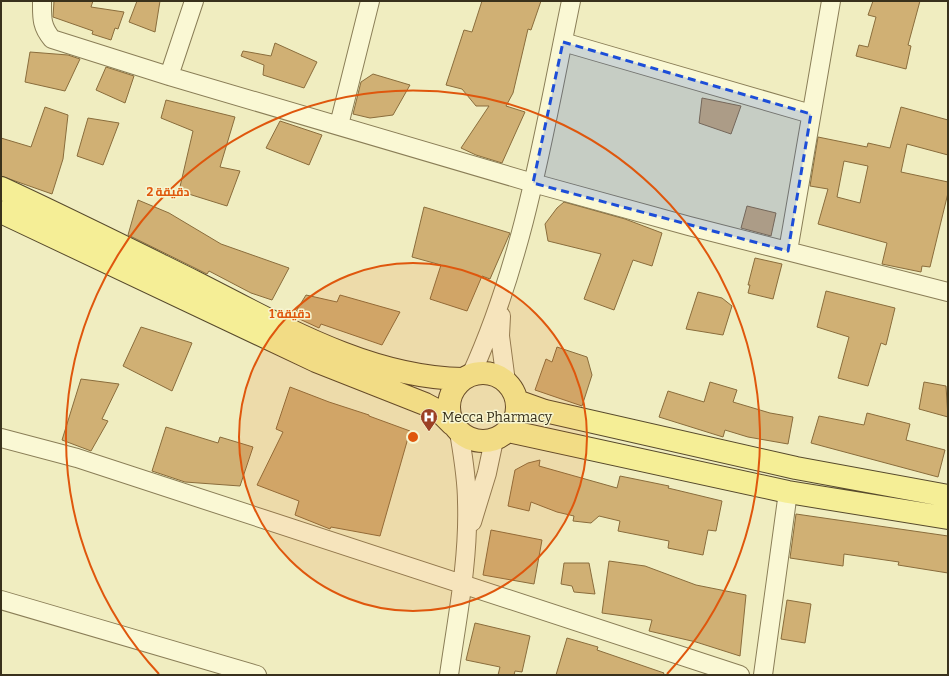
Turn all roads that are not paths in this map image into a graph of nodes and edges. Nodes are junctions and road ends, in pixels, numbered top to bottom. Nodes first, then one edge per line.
1 (42, 1) edge
2 (194, 1) edge
3 (370, 1) edge
4 (571, 1) edge
5 (831, 1) edge
6 (563, 42) junction
7 (169, 76) junction
8 (810, 114) junction
9 (339, 125) junction
10 (533, 183) junction
11 (1, 188) edge
12 (1, 212) edge
13 (788, 251) junction
14 (505, 289) junction
15 (948, 292) edge
16 (431, 377) junction
17 (467, 377) junction
18 (506, 382) junction
19 (517, 401) junction
20 (425, 404) junction
21 (545, 411) junction
22 (455, 428) junction
23 (501, 435) junction
24 (540, 437) junction
25 (1, 438) edge
26 (788, 492) junction
27 (948, 496) edge
28 (948, 518) edge
29 (466, 538) junction
30 (462, 584) junction
31 (1, 600) edge
32 (257, 675) edge
33 (449, 675) edge
34 (740, 675) edge
35 (763, 675) edge

1 - 7 street
2 - 7 street
3 - 9 street
4 - 6 street
5 - 8 street
6 - 8 street
6 - 10 street
7 - 9 street
8 - 13 street
9 - 10 street
10 - 13 street
10 - 14 street
11 - 16 main road
12 - 20 main road
13 - 15 street
14 - 17 street
14 - 18 street
16 - 17 main road
16 - 20 main road
17 - 18 main road
17 - 22 main road
18 - 19 main road
19 - 21 main road
19 - 23 main road
20 - 22 main road
21 - 24 main road
21 - 27 main road
22 - 23 main road
22 - 29 street
23 - 24 main road
23 - 29 street
24 - 26 main road
25 - 30 street
26 - 28 main road
26 - 35 street
29 - 30 street
30 - 33 street
30 - 34 street
31 - 32 street

